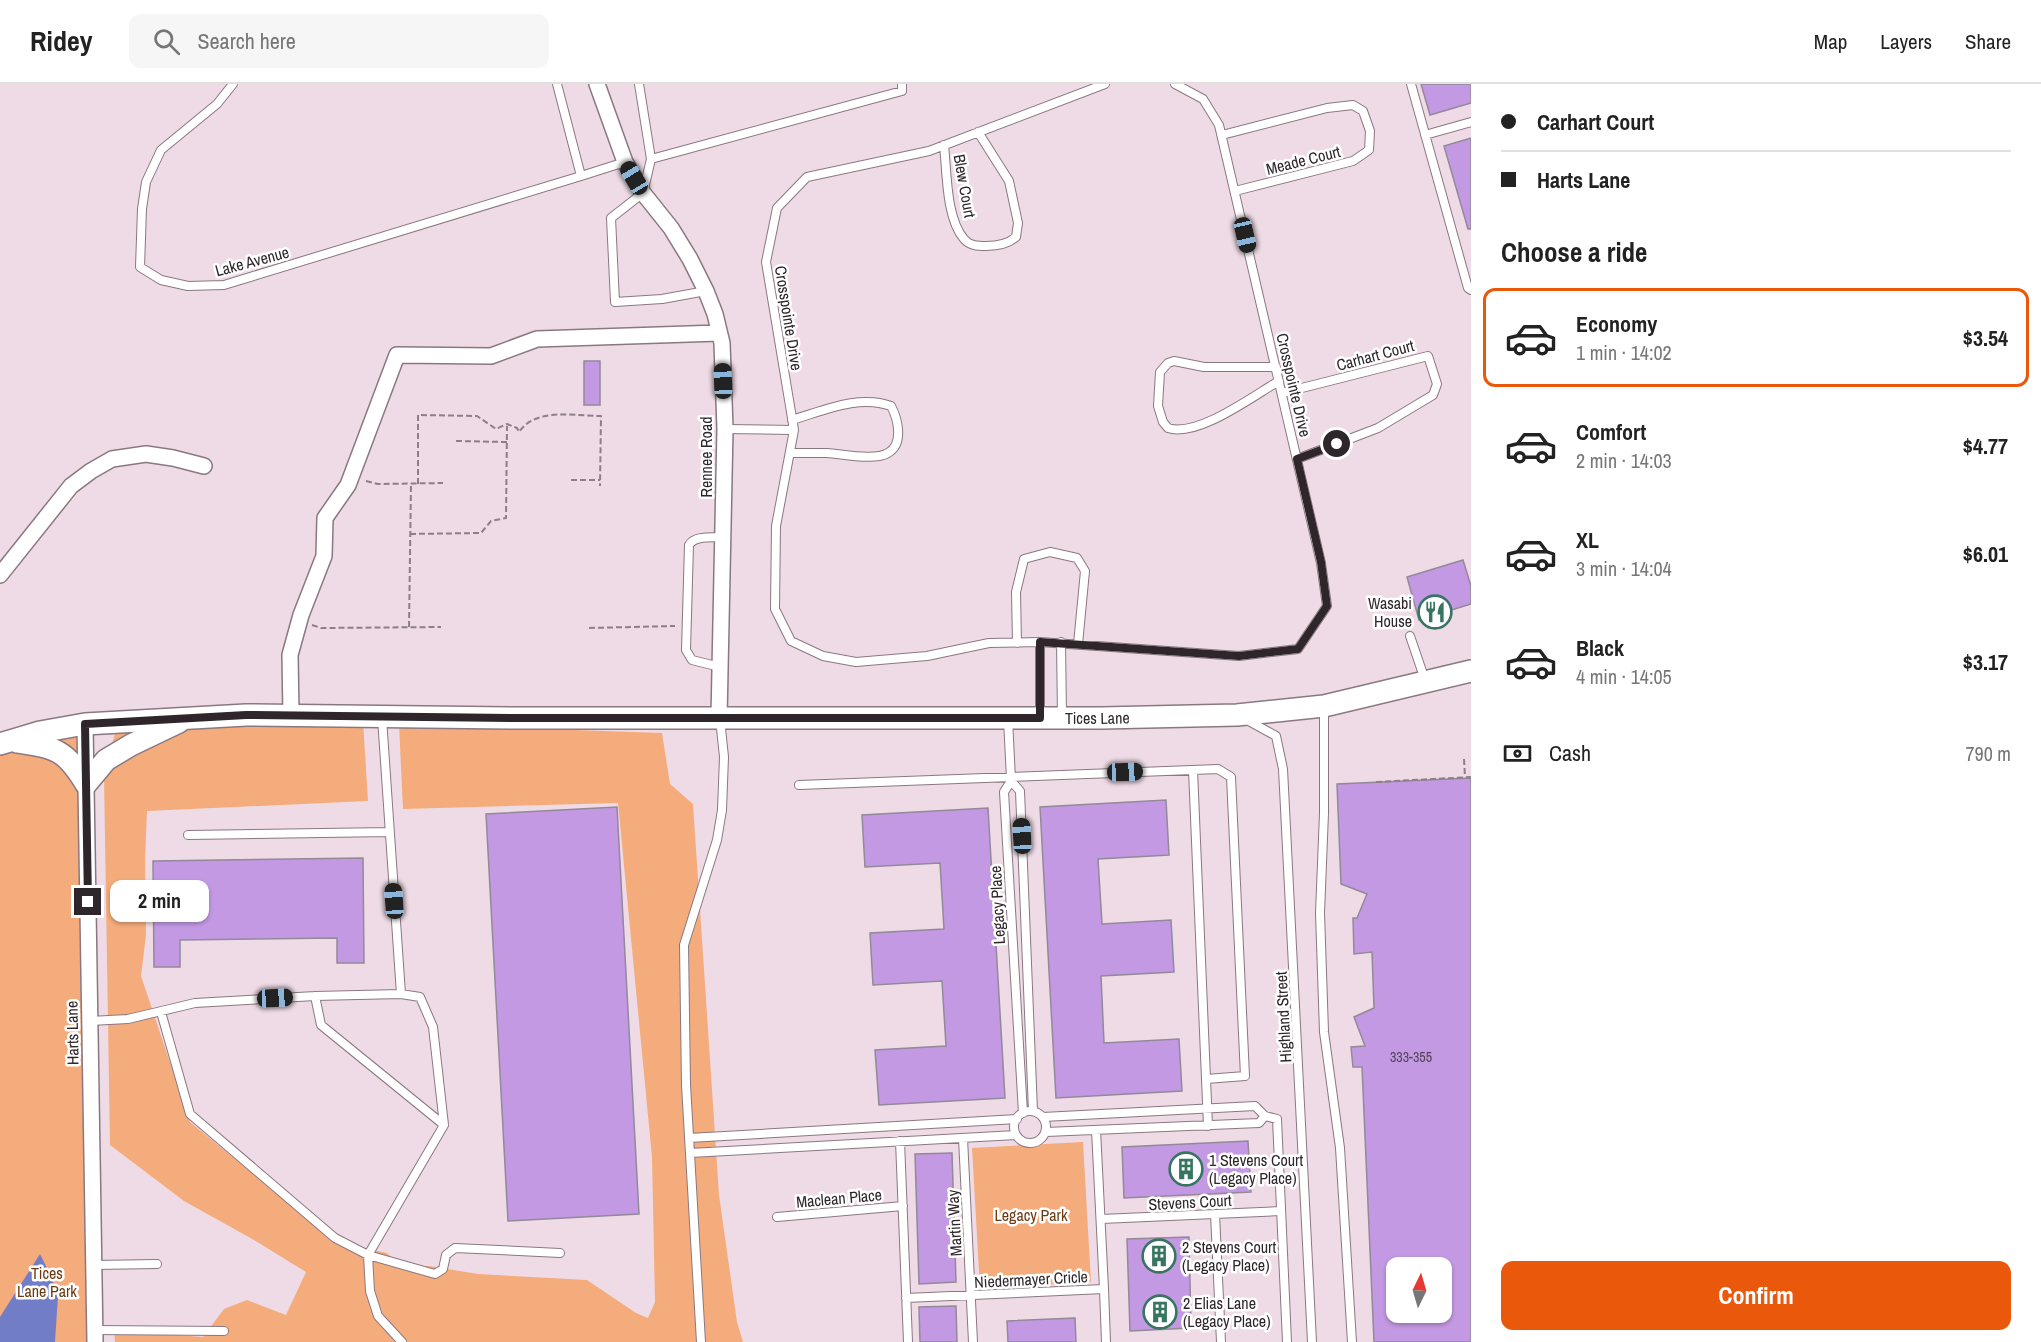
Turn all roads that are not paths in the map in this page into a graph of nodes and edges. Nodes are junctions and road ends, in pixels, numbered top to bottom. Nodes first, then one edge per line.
1 (233, 84) edge
2 (557, 84) edge
3 (597, 84) edge
4 (639, 84) edge
5 (902, 84) edge
6 (1106, 84) edge
7 (1175, 84) edge
8 (1411, 84) edge
9 (1471, 122) edge
10 (978, 132) junction
11 (1222, 135) junction
12 (1425, 135) junction
13 (944, 145) junction
14 (651, 159) junction
15 (625, 162) junction
16 (581, 176) junction
17 (1235, 191) junction
18 (643, 193) junction
19 (1471, 290) edge
20 (706, 291) junction
21 (719, 333) junction
22 (1276, 367) junction
23 (1279, 381) junction
24 (1282, 393) junction
25 (792, 420) junction
26 (724, 429) junction
27 (794, 430) junction
28 (790, 453) junction
29 (1297, 459) junction
30 (204, 466) dead end
31 (723, 537) junction
32 (0, 575) edge
33 (1410, 636) dead end
34 (1040, 642) junction
35 (1061, 642) junction
36 (1017, 643) junction
37 (1078, 644) junction
38 (720, 667) junction
39 (1471, 671) edge
40 (1425, 681) junction
41 (1324, 706) junction
42 (291, 716) junction
43 (1238, 716) junction
44 (382, 717) junction
45 (1062, 717) junction
46 (188, 718) junction
47 (719, 718) junction
48 (1008, 718) junction
49 (1040, 718) junction
50 (85, 724) junction
51 (5, 742) edge
52 (1193, 770) junction
53 (1011, 779) junction
54 (86, 784) junction
55 (799, 785) dead end
56 (389, 832) junction
57 (188, 835) dead end
58 (401, 994) junction
59 (315, 996) junction
60 (161, 1012) junction
61 (90, 1021) junction
62 (1206, 1079) junction
63 (1207, 1109) junction
64 (1034, 1111) junction
65 (1023, 1113) junction
66 (1265, 1116) junction
67 (1043, 1117) junction
68 (1017, 1119) junction
69 (444, 1125) junction
70 (1208, 1126) junction
71 (878, 1127) junction
72 (1096, 1130) junction
73 (1046, 1132) junction
74 (1016, 1134) junction
75 (689, 1138) junction
76 (963, 1138) junction
77 (900, 1141) junction
78 (878, 1142) junction
79 (690, 1153) junction
80 (903, 1206) junction
81 (1281, 1211) junction
82 (1215, 1214) junction
83 (777, 1217) dead end
84 (1101, 1220) junction
85 (561, 1253) dead end
86 (368, 1255) junction
87 (157, 1264) dead end
88 (94, 1265) junction
89 (1104, 1289) junction
90 (971, 1296) junction
91 (906, 1298) junction
92 (224, 1330) dead end
93 (95, 1336) edge
94 (402, 1342) edge
95 (701, 1342) edge
96 (908, 1342) edge
97 (973, 1342) edge
98 (1106, 1342) edge
99 (1221, 1342) edge
100 (1287, 1342) edge
101 (1312, 1342) edge
102 (1352, 1342) edge

1 - 16 lane, Lake Avenue
2 - 16 lane
3 - 15 street, Rennee Road
4 - 14 lane
5 - 14 lane
6 - 10 lane, Crosspointe Drive
7 - 11 lane, Crosspointe Drive
8 - 12 lane
9 - 12 lane
10 - 13 lane, Crosspointe Drive
10 - 13 lane, Blew Court
11 - 17 lane, Crosspointe Drive
11 - 17 lane, Meade Court
12 - 19 lane
13 - 25 lane, Crosspointe Drive
14 - 18 lane
15 - 16 lane, Lake Avenue
15 - 18 street, Rennee Road
17 - 22 lane, Crosspointe Drive
18 - 20 street, Rennee Road
18 - 20 lane
20 - 21 street, Rennee Road
21 - 26 street, Rennee Road
21 - 42 street
22 - 23 lane, Crosspointe Drive
22 - 23 lane
23 - 24 lane, Crosspointe Drive
24 - 29 lane, Crosspointe Drive
24 - 29 lane, Carhart Court
25 - 27 lane, Crosspointe Drive
25 - 28 lane
26 - 27 lane
26 - 31 street, Rennee Road
27 - 28 lane, Crosspointe Drive
28 - 36 lane, Crosspointe Drive
29 - 37 lane, Crosspointe Drive
30 - 32 street
31 - 38 street, Rennee Road
31 - 38 lane
33 - 40 lane
34 - 35 lane, Crosspointe Drive
34 - 36 lane, Crosspointe Drive
34 - 49 lane
35 - 37 lane, Crosspointe Drive
35 - 45 lane
36 - 37 lane
38 - 47 street, Rennee Road
39 - 40 street, Tices Lane
40 - 41 street, Tices Lane
41 - 43 street, Tices Lane
41 - 102 lane
42 - 44 street, Tices Lane
42 - 46 street, Tices Lane
43 - 45 street, Tices Lane
43 - 101 lane, Highland Street
44 - 47 street, Tices Lane
44 - 56 lane
45 - 49 street, Tices Lane
46 - 50 street, Tices Lane
46 - 54 street
47 - 48 street, Tices Lane
47 - 75 lane
48 - 49 street, Tices Lane
48 - 53 lane
50 - 51 street, Tices Lane
50 - 54 street, Harts Lane
51 - 54 street
52 - 53 lane
52 - 62 lane
52 - 62 lane
53 - 55 lane
53 - 64 lane, Legacy Place
53 - 65 lane, Legacy Place
54 - 61 street, Harts Lane
56 - 57 lane
56 - 58 lane
58 - 59 lane
58 - 69 lane
59 - 60 lane
59 - 69 lane
60 - 61 lane
60 - 86 lane
61 - 88 street, Harts Lane
62 - 63 lane
63 - 66 lane
63 - 67 lane
63 - 70 lane
64 - 65 lane
64 - 67 lane
65 - 68 lane
66 - 70 lane
66 - 81 lane
67 - 73 lane
68 - 71 lane
68 - 74 lane
69 - 86 lane
70 - 72 lane
71 - 75 lane
71 - 78 lane
72 - 73 lane
72 - 84 lane
73 - 74 lane
74 - 76 lane
75 - 79 lane
76 - 77 lane
76 - 90 lane, Martin Way
77 - 78 lane
77 - 80 lane
78 - 79 lane
79 - 95 lane
80 - 83 lane, Maclean Place
80 - 91 lane
81 - 82 lane, Stevens Court
81 - 100 lane
82 - 84 lane, Stevens Court
82 - 99 lane
84 - 89 lane
85 - 86 lane
86 - 94 lane
87 - 88 lane
88 - 93 street, Harts Lane
89 - 90 lane, Niedermayer Cricle
89 - 98 lane, Niedermayer Cricle
90 - 91 lane, Niedermayer Cricle
90 - 97 lane, Martin Way
91 - 96 lane
92 - 93 lane

